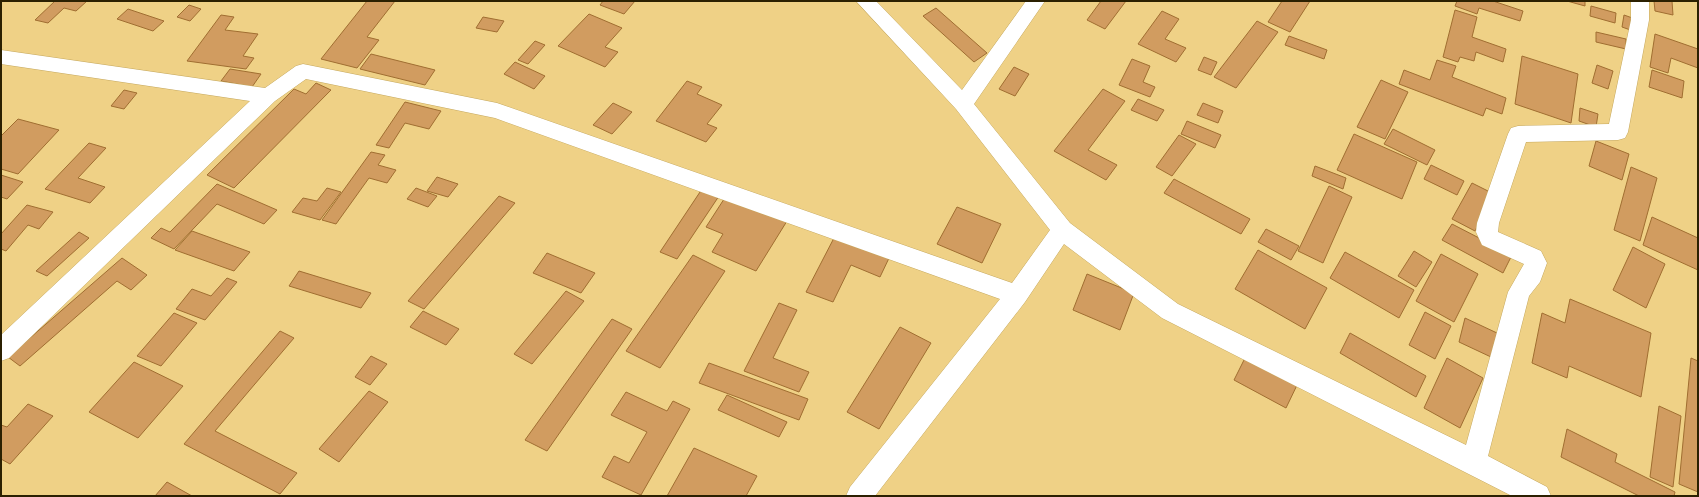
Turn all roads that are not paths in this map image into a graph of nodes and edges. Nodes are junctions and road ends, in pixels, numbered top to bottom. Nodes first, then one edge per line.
1 (865, 1) edge
2 (1036, 1) edge
3 (1640, 1) edge
4 (1, 57) edge
5 (268, 96) junction
6 (963, 104) junction
7 (1062, 230) junction
8 (1017, 295) junction
9 (1, 350) edge
10 (1474, 462) junction
11 (859, 496) edge
12 (1538, 496) edge

1 - 6 street
2 - 6 street
3 - 10 street
4 - 5 street
5 - 8 street
5 - 9 street
6 - 7 street
7 - 8 street
7 - 10 street
8 - 11 street
10 - 12 street

